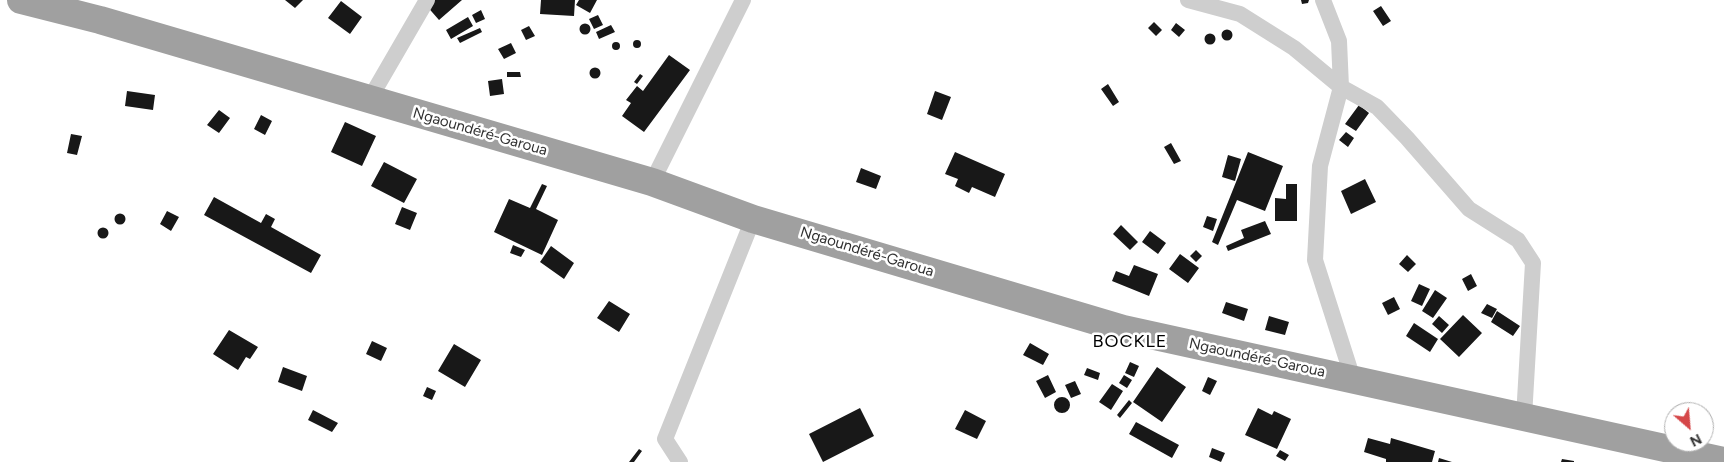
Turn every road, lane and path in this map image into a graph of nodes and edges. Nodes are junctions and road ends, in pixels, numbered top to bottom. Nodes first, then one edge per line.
1 (21, 0) edge
2 (426, 0) edge
3 (743, 0) edge
4 (1188, 0) edge
5 (1322, 0) edge
6 (1341, 87) junction
7 (369, 100) junction
8 (652, 182) junction
9 (753, 218) junction
10 (1353, 379) junction
11 (1524, 417) junction
12 (1724, 461) edge
13 (680, 462) edge

1 - 7 highway, Ngaoundéré-Garoua
2 - 7 street
3 - 8 street
4 - 6 street
5 - 6 street
6 - 10 street
6 - 11 street
7 - 8 highway, Ngaoundéré-Garoua
8 - 9 highway, Ngaoundéré-Garoua
9 - 10 highway, Ngaoundéré-Garoua
9 - 13 street
10 - 11 highway, Ngaoundéré-Garoua
11 - 12 highway, Ngaoundéré-Garoua

